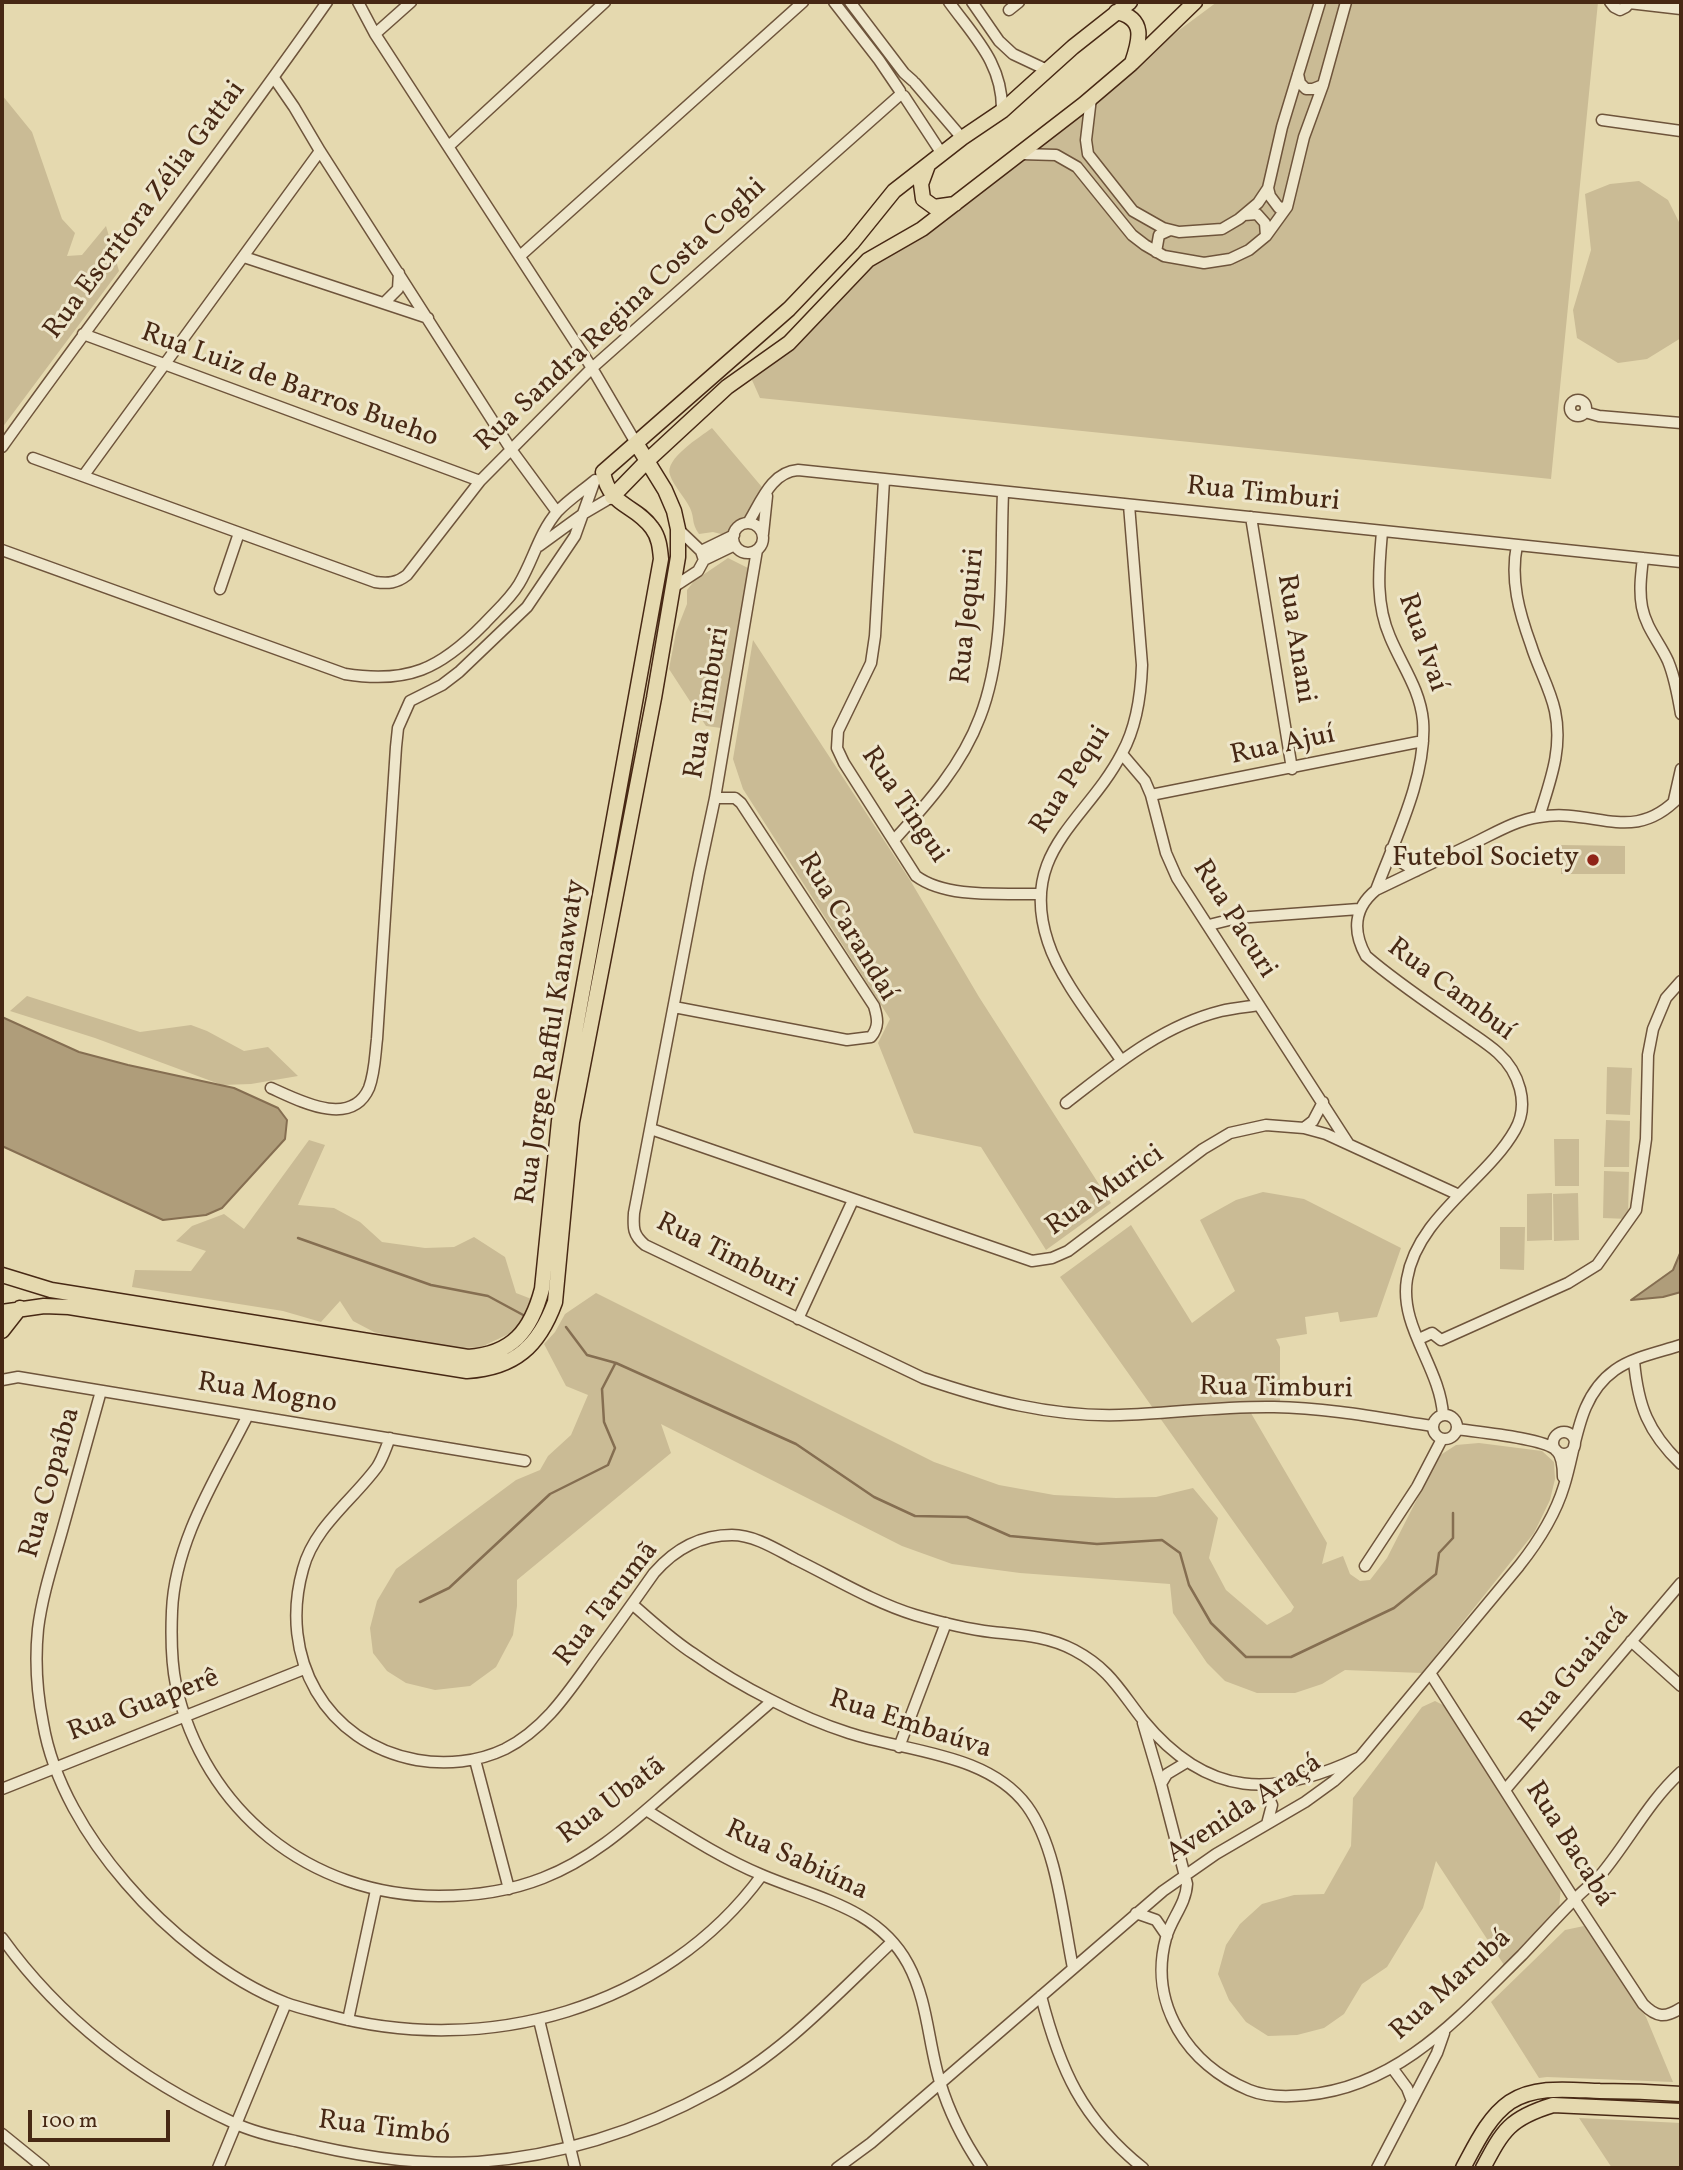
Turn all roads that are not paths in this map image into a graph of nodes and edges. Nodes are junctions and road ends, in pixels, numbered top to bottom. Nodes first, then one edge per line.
1 (327, 2) edge
2 (358, 2) edge
3 (411, 2) edge
4 (605, 2) edge
5 (803, 2) edge
6 (834, 2) edge
7 (850, 2) edge
8 (949, 2) edge
9 (972, 2) edge
10 (1019, 2) edge
11 (1130, 2) edge
12 (1195, 2) edge
13 (1320, 2) edge
14 (1346, 2) edge
15 (1610, 2) edge
16 (1630, 3) edge
17 (1681, 9) edge
18 (1009, 10) dead end
19 (1116, 12) junction
20 (375, 34) junction
21 (1309, 40) junction
22 (1331, 49) junction
23 (1131, 64) junction
24 (1047, 70) junction
25 (1298, 74) junction
26 (274, 78) junction
27 (914, 82) junction
28 (1323, 85) junction
29 (902, 94) junction
30 (1091, 98) junction
31 (1002, 111) junction
32 (1602, 120) dead end
33 (1681, 131) edge
34 (962, 138) junction
35 (450, 145) junction
36 (320, 151) junction
37 (942, 153) junction
38 (1021, 154) junction
39 (929, 164) junction
40 (1268, 188) junction
41 (956, 204) junction
42 (1287, 208) junction
43 (1244, 215) junction
44 (1145, 218) junction
45 (1170, 230) junction
46 (1132, 235) junction
47 (1266, 236) junction
48 (1156, 251) junction
49 (520, 256) junction
50 (244, 257) junction
51 (399, 273) junction
52 (384, 303) junction
53 (428, 318) junction
54 (83, 334) junction
55 (163, 365) junction
56 (592, 368) junction
57 (1585, 412) dead end
58 (1681, 423) edge
59 (636, 443) junction
60 (2, 447) edge
61 (510, 448) junction
62 (33, 458) dead end
63 (648, 460) junction
64 (84, 475) junction
65 (599, 476) junction
66 (884, 480) junction
67 (480, 481) junction
68 (767, 493) junction
69 (1003, 493) junction
70 (612, 496) junction
71 (1129, 505) junction
72 (557, 512) junction
73 (583, 514) junction
74 (1251, 517) junction
75 (748, 523) junction
76 (678, 529) junction
77 (1382, 532) junction
78 (239, 533) junction
79 (763, 534) junction
80 (734, 540) junction
81 (1517, 545) junction
82 (2, 550) edge
83 (534, 550) junction
84 (757, 550) junction
85 (703, 555) junction
86 (1643, 558) junction
87 (1681, 562) edge
88 (675, 586) junction
89 (220, 589) dead end
90 (650, 629) junction
91 (666, 632) junction
92 (1681, 714) edge
93 (1423, 741) junction
94 (1122, 754) junction
95 (1292, 769) junction
96 (1681, 769) edge
97 (1151, 795) junction
98 (715, 798) junction
99 (1678, 799) edge
100 (1539, 817) junction
101 (894, 840) junction
102 (1391, 849) junction
103 (1416, 871) junction
104 (1376, 890) junction
105 (1041, 894) junction
106 (1359, 909) junction
107 (1209, 925) junction
108 (1681, 981) edge
109 (1259, 1005) junction
110 (674, 1007) junction
111 (1121, 1060) junction
112 (271, 1088) dead end
113 (1323, 1102) junction
114 (1066, 1103) dead end
115 (1304, 1128) junction
116 (651, 1129) junction
117 (1348, 1143) junction
118 (1459, 1195) junction
119 (853, 1200) junction
120 (2, 1275) edge
121 (20, 1308) junction
122 (2, 1312) edge
123 (798, 1319) junction
124 (2, 1331) edge
125 (1419, 1339) junction
126 (1681, 1346) edge
127 (1436, 1350) junction
128 (1634, 1361) junction
129 (2, 1380) edge
130 (102, 1391) junction
131 (1586, 1404) junction
132 (248, 1415) junction
133 (1443, 1415) junction
134 (1432, 1426) junction
135 (1457, 1429) junction
136 (1560, 1433) junction
137 (390, 1438) junction
138 (1442, 1439) junction
139 (1533, 1441) junction
140 (1574, 1446) junction
141 (1557, 1451) junction
142 (526, 1461) dead end
143 (1681, 1464) edge
144 (1564, 1487) junction
145 (1365, 1566) dead end
146 (1681, 1583) edge
147 (632, 1604) junction
148 (946, 1623) junction
149 (1631, 1641) junction
150 (304, 1669) junction
151 (1430, 1674) junction
152 (1681, 1686) edge
153 (772, 1701) junction
154 (184, 1715) junction
155 (1141, 1717) junction
156 (899, 1747) junction
157 (1360, 1757) junction
158 (474, 1760) junction
159 (1187, 1762) junction
160 (55, 1766) junction
161 (1681, 1772) edge
162 (1161, 1784) junction
163 (1263, 1785) junction
164 (2, 1789) edge
165 (1506, 1790) junction
166 (646, 1810) junction
167 (1266, 1824) junction
168 (762, 1875) junction
169 (1186, 1875) junction
170 (509, 1889) junction
171 (376, 1890) junction
172 (1574, 1899) junction
173 (1136, 1913) junction
174 (1167, 1936) junction
175 (2, 1938) edge
176 (892, 1942) junction
177 (1073, 1968) junction
178 (1041, 1996) junction
179 (286, 2003) junction
180 (1681, 2008) edge
181 (348, 2020) junction
182 (539, 2020) junction
183 (1445, 2031) junction
184 (1393, 2069) junction
185 (940, 2084) junction
186 (1640, 2091) junction
187 (1681, 2094) edge
188 (1412, 2101) junction
189 (1639, 2109) junction
190 (1681, 2111) edge
191 (236, 2124) junction
192 (2, 2134) edge
193 (570, 2147) junction
194 (41, 2168) edge
195 (218, 2168) edge
196 (575, 2168) edge
197 (837, 2168) edge
198 (982, 2168) edge
199 (1143, 2168) edge
200 (1377, 2168) edge
201 (1463, 2168) edge
202 (1483, 2168) edge

1 - 26 street, Rua Escritora Zélia Gattai
2 - 20 street
3 - 20 street
4 - 35 street
5 - 49 street
6 - 29 street
7 - 27 street
8 - 31 street
9 - 24 street
10 - 18 street
11 - 19 main road
12 - 23 main road
13 - 21 street
14 - 22 street
15 - 16 street
16 - 17 street
19 - 23 main road
19 - 24 main road
20 - 35 street
21 - 22 street
21 - 25 street
22 - 28 street
23 - 30 main road
24 - 31 main road
25 - 28 street
25 - 40 street
26 - 36 street
26 - 54 street, Rua Escritora Zélia Gattai
27 - 29 street, Rua Sandra Regina Costa Coghi
27 - 34 street
28 - 42 street
29 - 37 street
29 - 56 street, Rua Sandra Regina Costa Coghi
30 - 38 main road
30 - 44 street
31 - 34 main road
32 - 33 street
34 - 37 main road
35 - 49 street
36 - 50 street
36 - 51 street
37 - 39 main road
38 - 41 main road
38 - 46 street
39 - 41 main road
39 - 59 main road
40 - 42 street
40 - 43 street
41 - 63 main road
42 - 47 street
43 - 45 street
43 - 47 street
44 - 45 street
44 - 46 street
45 - 48 street
46 - 48 street
47 - 48 street
49 - 56 street
50 - 52 street
50 - 55 street
51 - 52 street
51 - 53 street
52 - 53 street
53 - 61 street
54 - 55 street, Rua Luiz de Barros Bueho
54 - 60 street, Rua Escritora Zélia Gattai
55 - 64 street
55 - 67 street, Rua Luiz de Barros Bueho
56 - 59 street
56 - 61 street, Rua Sandra Regina Costa Coghi
57 - 58 street
59 - 63 main road, Rua Jorge Rafful Kanawaty
59 - 65 main road
61 - 67 street, Rua Sandra Regina Costa Coghi
61 - 72 street
62 - 64 street, Rua Sandra Regina Costa Coghi
63 - 70 main road
63 - 76 main road, Rua Jorge Rafful Kanawaty
64 - 78 street, Rua Sandra Regina Costa Coghi
65 - 70 main road
65 - 72 street
65 - 73 street
66 - 68 street, Rua Timburi
66 - 69 street, Rua Timburi
66 - 101 street, Rua Tingui
67 - 78 street, Rua Sandra Regina Costa Coghi
68 - 75 street, Rua Timburi
68 - 79 street
69 - 71 street, Rua Timburi
69 - 101 street, Rua Jequiri
70 - 73 street
70 - 90 main road, Rua Jorge Rafful Kanawaty
71 - 74 street, Rua Timburi
71 - 94 street, Rua Pequi
72 - 83 street
73 - 83 street
73 - 112 street
74 - 77 street, Rua Timburi
74 - 95 street, Rua Anani
75 - 79 street
75 - 80 street
76 - 85 street, Rua Jorge Rafful Kanawaty
76 - 88 main road, Rua Jorge Rafful Kanawaty
77 - 81 street, Rua Timburi
77 - 93 street, Rua Ivaí
78 - 89 street
79 - 84 street
80 - 84 street
80 - 85 street
81 - 86 street, Rua Timburi
81 - 100 street
82 - 83 street
84 - 98 street, Rua Timburi
85 - 88 street
86 - 87 street, Rua Timburi
86 - 92 street
88 - 91 main road, Rua Jorge Rafful Kanawaty
90 - 91 main road
90 - 120 main road, Rua Jorge Rafful Kanawaty
91 - 121 main road, Rua Jorge Rafful Kanawaty
93 - 95 street, Rua Ajuí
93 - 102 street, Rua Ivaí
94 - 97 street, Rua Pacuri
94 - 105 street, Rua Pequi
95 - 97 street, Rua Ajuí
96 - 99 street
97 - 107 street, Rua Pacuri
98 - 110 street, Rua Timburi
98 - 110 street, Rua Carandaí
99 - 100 street
100 - 103 street
101 - 105 street, Rua Tingui
102 - 103 street
102 - 104 street, Rua Ivaí
103 - 104 street
104 - 106 street
105 - 111 street, Rua Pequi
106 - 107 street
106 - 118 street, Rua Cambuí
107 - 109 street, Rua Pacuri
108 - 127 street
109 - 111 street
109 - 113 street, Rua Pacuri
110 - 116 street, Rua Timburi
111 - 114 street
113 - 115 street
113 - 117 street, Rua Pacuri
115 - 117 street, Rua Murici
115 - 119 street, Rua Murici
116 - 119 street, Rua Murici
116 - 123 street, Rua Timburi
117 - 118 street, Rua Murici
118 - 125 street, Rua Cambuí
119 - 123 street
121 - 122 main road, Rua Jorge Rafful Kanawaty
121 - 124 main road
123 - 134 street, Rua Timburi
125 - 127 street, Rua Cambuí
125 - 127 street
126 - 128 street, Avenida Araçá
127 - 133 street
128 - 131 street, Avenida Araçá
128 - 143 street
129 - 130 street, Rua Mogno
130 - 132 street, Rua Mogno
130 - 160 street, Rua Copaíba
131 - 136 street
131 - 140 street, Avenida Araçá
132 - 137 street, Rua Mogno
132 - 154 street, Rua Ubatã
133 - 134 street
133 - 135 street
134 - 138 street
135 - 138 street
135 - 139 street
136 - 139 street
136 - 140 street
136 - 141 street
137 - 142 street, Rua Mogno
137 - 150 street, Rua Tarumã
138 - 145 street
139 - 141 street
140 - 141 street
140 - 144 street, Avenida Araçá
141 - 144 street
144 - 151 street, Avenida Araçá
146 - 149 street, Rua Guaiacá
147 - 148 street, Rua Tarumã
147 - 153 street, Rua Embaúva
147 - 158 street, Rua Tarumã
148 - 155 street, Rua Tarumã
148 - 156 street
149 - 152 street
149 - 165 street, Rua Guaiacá
150 - 154 street, Rua Guaperê
150 - 158 street, Rua Tarumã
151 - 157 street, Avenida Araçá
151 - 165 street, Rua Bacabá
153 - 156 street, Rua Embaúva
153 - 166 street, Rua Ubatã
154 - 160 street, Rua Guaperê
154 - 171 street, Rua Ubatã
155 - 159 street, Rua Tarumã
155 - 162 street, Rua Marubá
156 - 177 street, Rua Embaúva
157 - 163 street, Rua Tarumã
157 - 167 street, Avenida Araçá
158 - 170 street
159 - 162 street
159 - 163 street, Rua Tarumã
160 - 164 street, Rua Guaperê
160 - 179 street, Rua Copaíba
161 - 172 street, Rua Marubá
162 - 169 street, Rua Marubá
163 - 167 street
165 - 172 street, Rua Bacabá
166 - 168 street, Rua Sabiúna
166 - 170 street, Rua Ubatã
167 - 169 street, Avenida Araçá
168 - 176 street, Rua Sabiúna
168 - 182 street, Rua Copaíba
169 - 173 street, Avenida Araçá
169 - 174 street, Rua Marubá
170 - 171 street, Rua Ubatã
171 - 181 street
172 - 180 street, Rua Bacabá
172 - 183 street, Rua Marubá
173 - 174 street
173 - 177 street, Avenida Araçá
174 - 184 street, Rua Marubá
175 - 191 street, Rua Timbó
176 - 185 street, Rua Sabiúna
176 - 193 street, Rua Timbó
177 - 178 street, Avenida Araçá
178 - 185 street, Avenida Araçá
178 - 199 street
179 - 181 street, Rua Copaíba
179 - 191 street
181 - 182 street, Rua Copaíba
182 - 193 street
183 - 184 street, Rua Marubá
183 - 188 street
184 - 188 street
185 - 197 street, Avenida Araçá
185 - 198 street, Rua Sabiúna
186 - 187 main road
186 - 189 main road
186 - 201 main road
188 - 200 street
189 - 190 main road
189 - 202 main road
191 - 193 street, Rua Timbó
191 - 195 street
192 - 194 street
193 - 196 street

